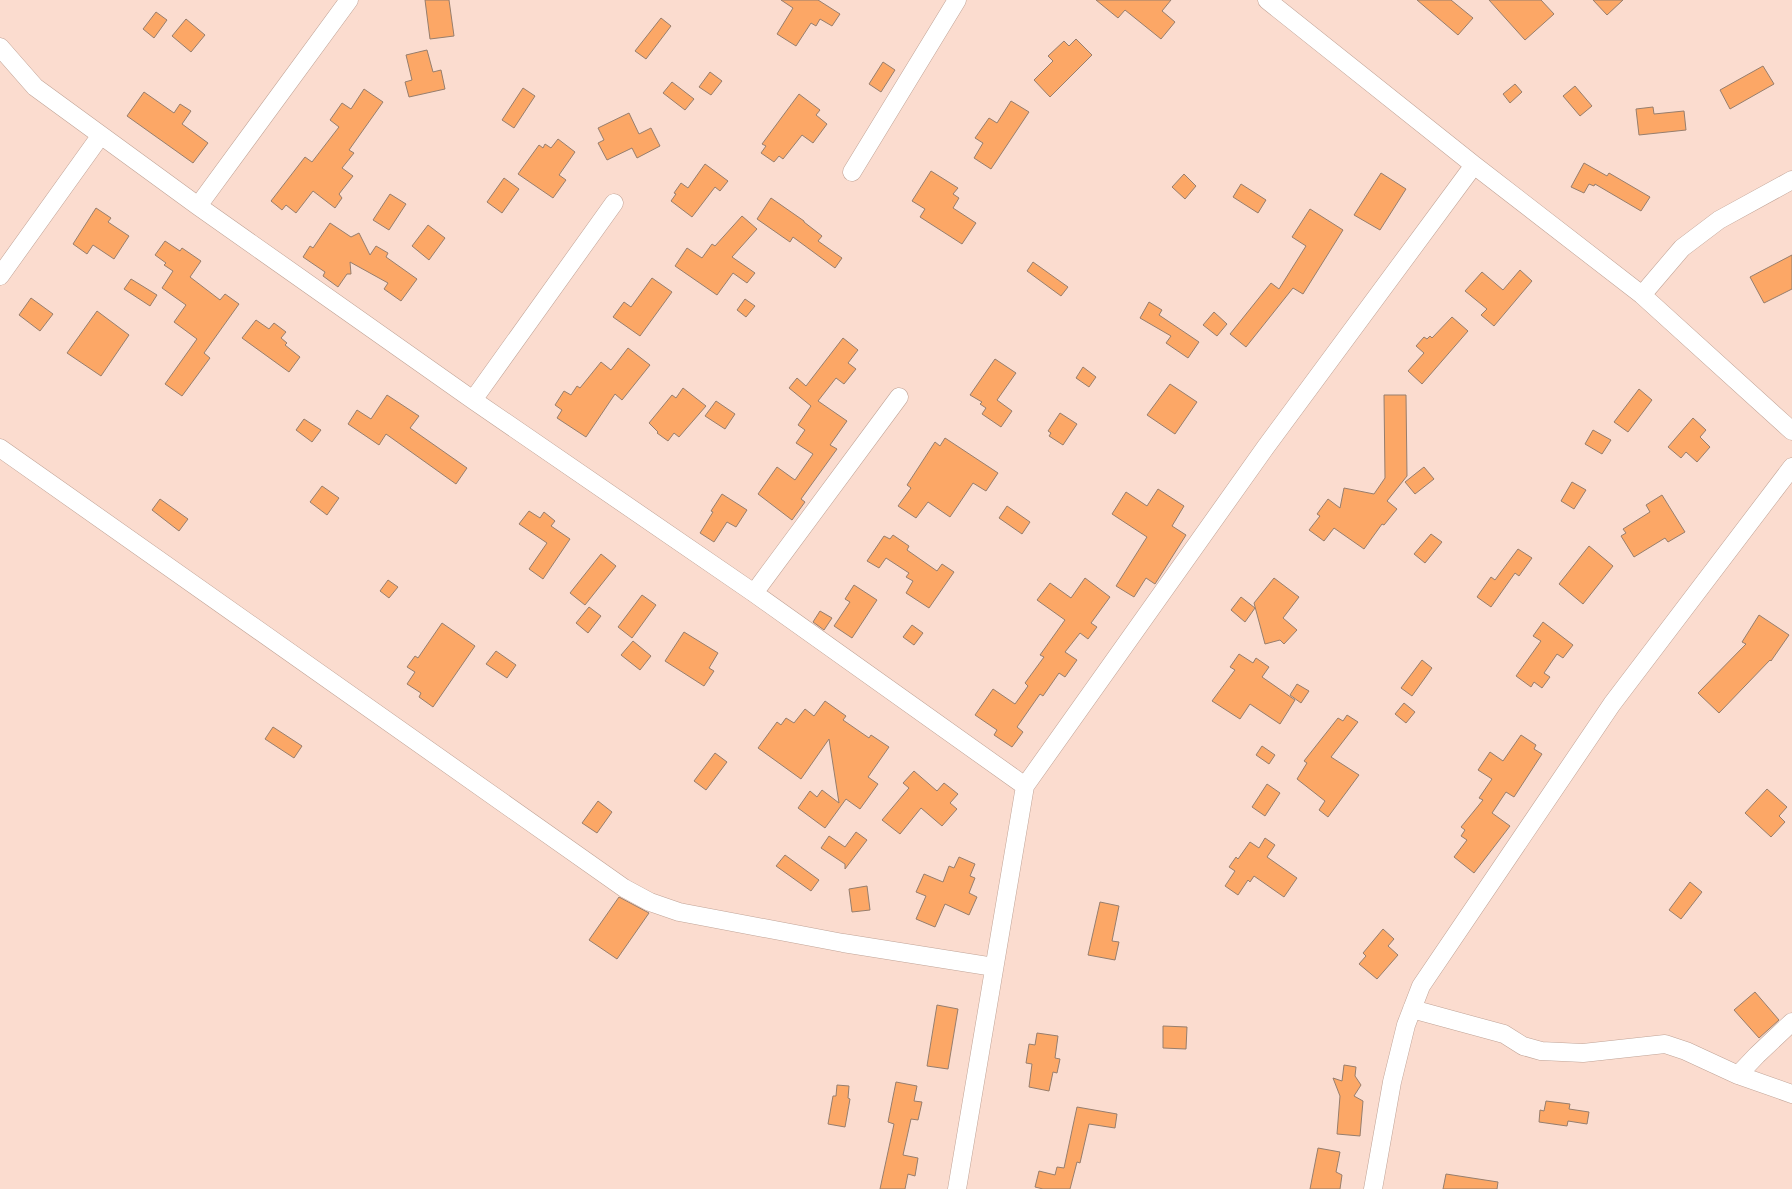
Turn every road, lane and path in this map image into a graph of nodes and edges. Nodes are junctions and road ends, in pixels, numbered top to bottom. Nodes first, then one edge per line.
1 (349, 0) edge
2 (957, 0) edge
3 (1267, 0) edge
4 (0, 48) edge
5 (101, 135) junction
6 (1474, 165) junction
7 (852, 172) dead end
8 (1792, 180) edge
9 (614, 203) dead end
10 (198, 206) junction
11 (0, 276) edge
12 (1642, 295) junction
13 (899, 397) dead end
14 (473, 400) junction
15 (1792, 431) edge
16 (0, 448) edge
17 (1792, 467) edge
18 (754, 593) junction
19 (1025, 786) junction
20 (994, 967) junction
21 (1412, 1009) junction
22 (1792, 1022) edge
23 (1738, 1075) junction
24 (1792, 1094) edge
25 (957, 1189) edge
26 (1373, 1189) edge

1 - 10 street
2 - 7 street
3 - 6 street
4 - 5 street
5 - 10 street
5 - 11 street
6 - 12 street
6 - 19 street
8 - 12 street
9 - 14 street
10 - 14 street
12 - 15 street
13 - 18 street
14 - 18 street
16 - 20 street
17 - 21 street
18 - 19 street
19 - 20 street
20 - 25 street
21 - 23 street
21 - 26 street
22 - 23 street
23 - 24 street

